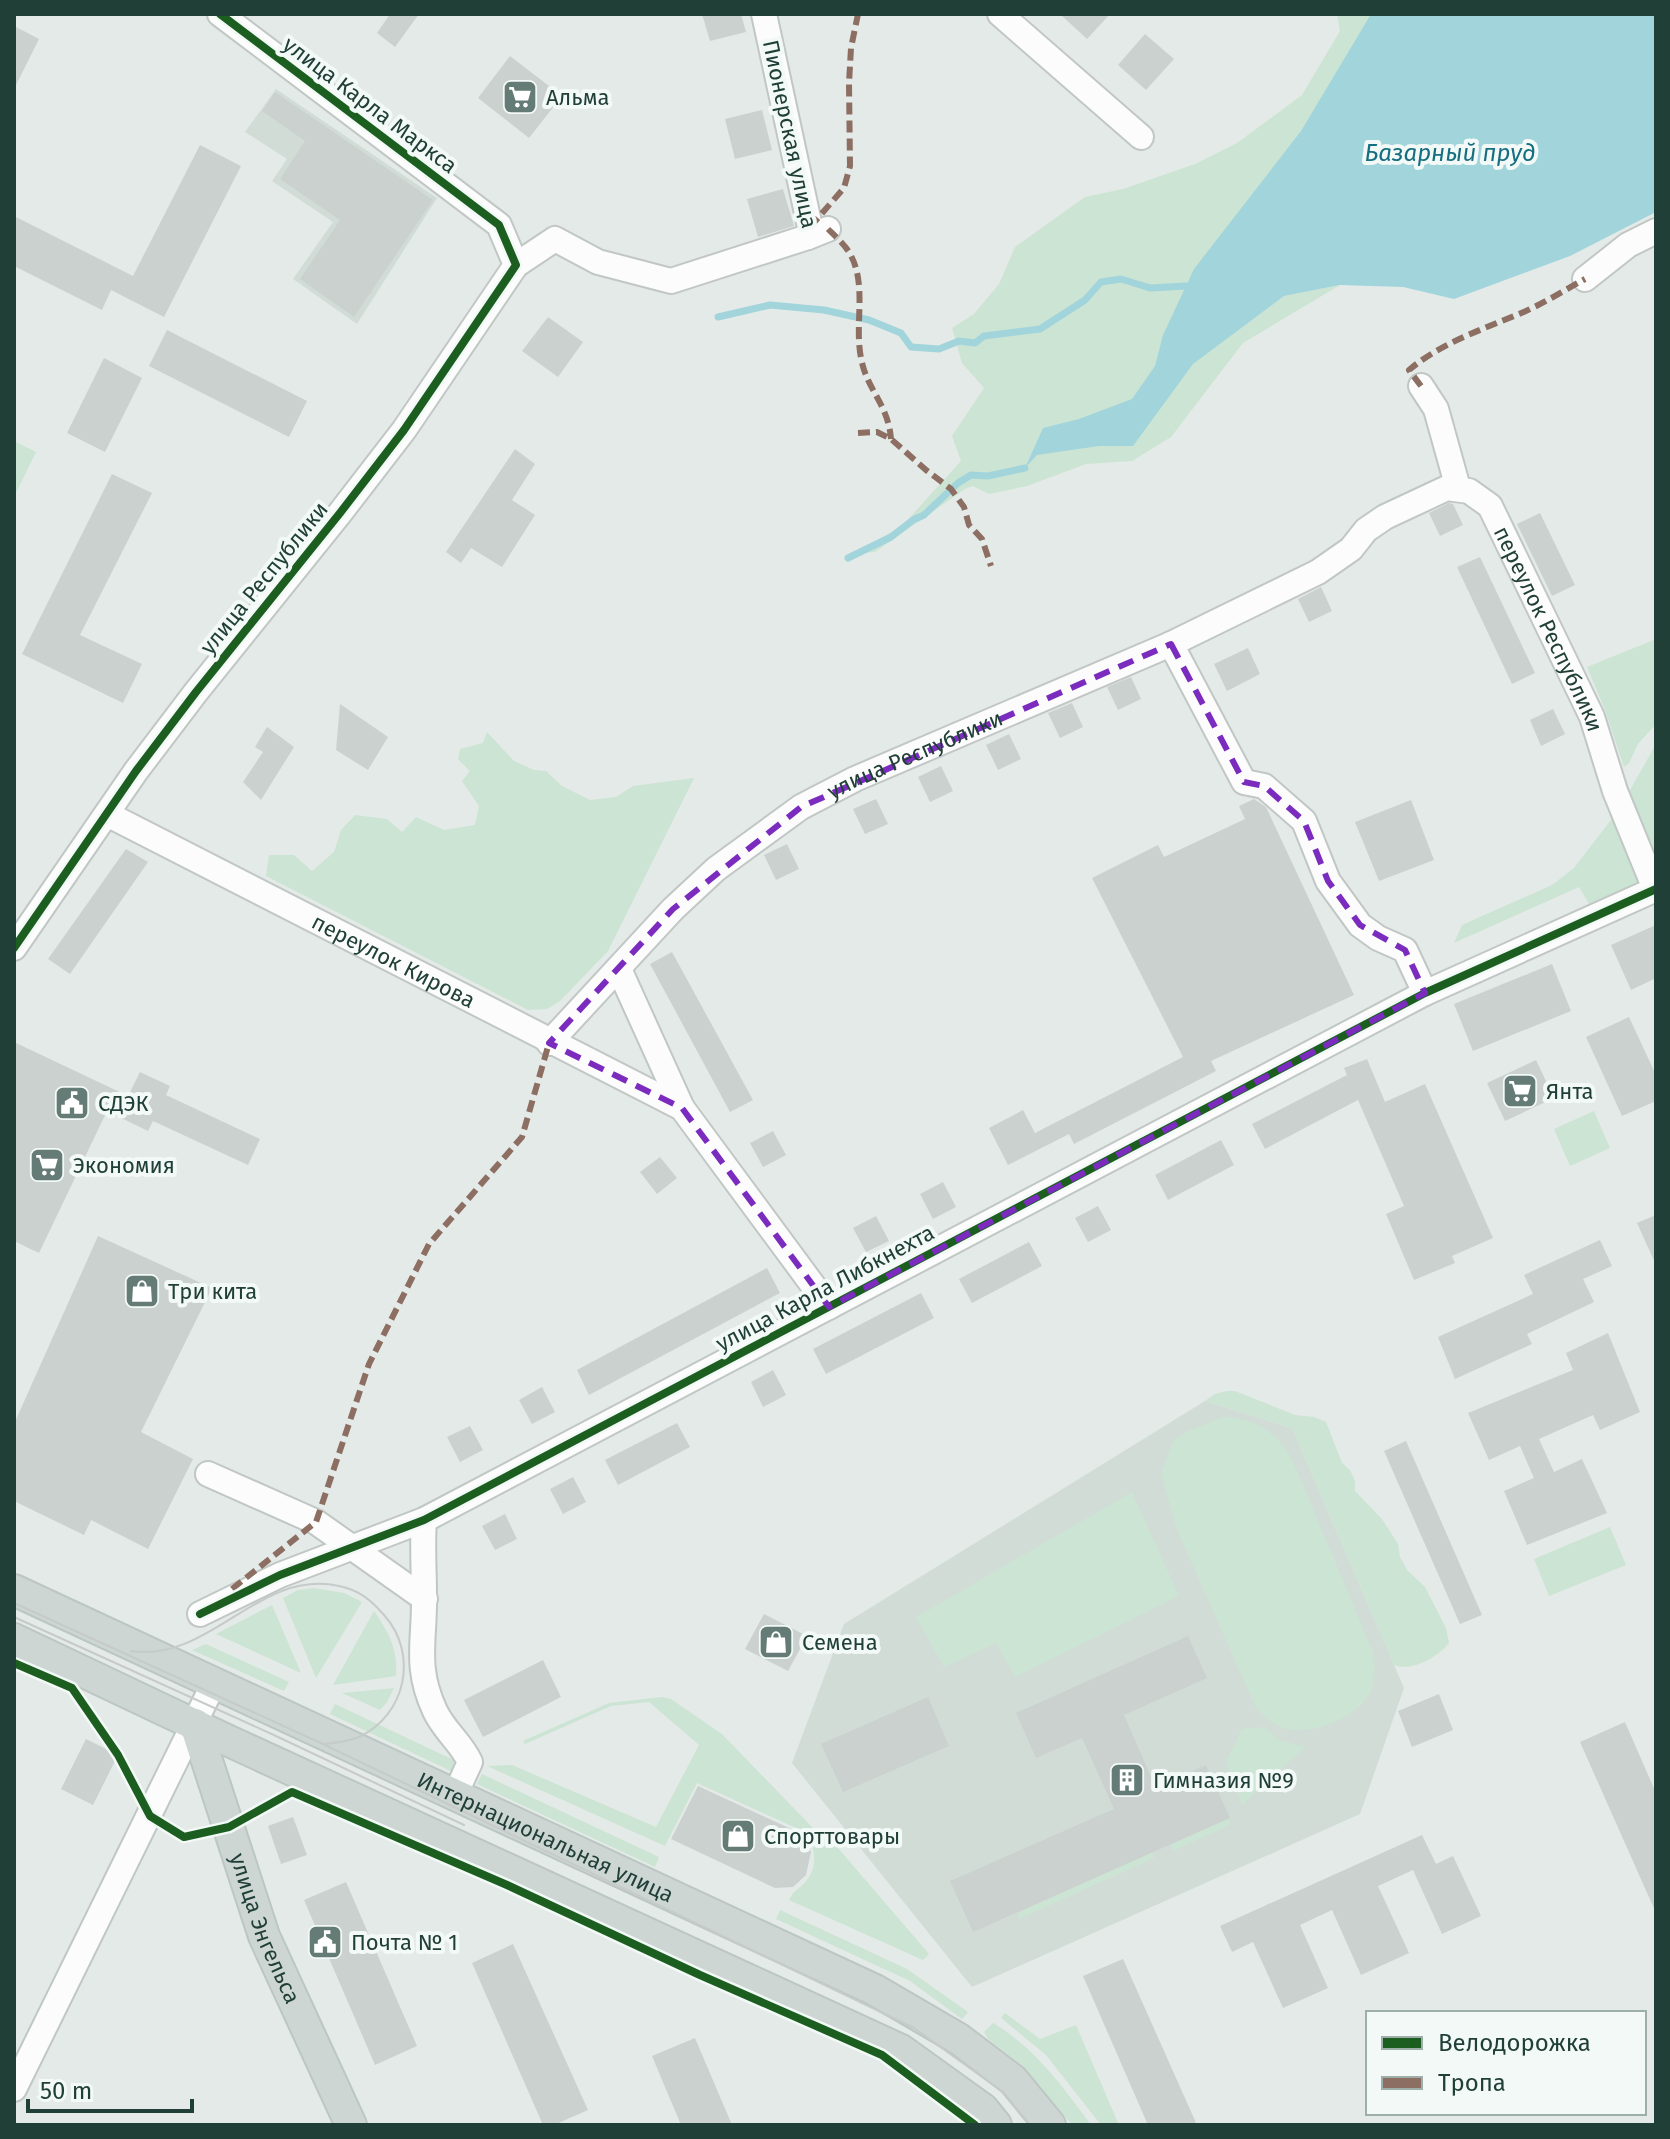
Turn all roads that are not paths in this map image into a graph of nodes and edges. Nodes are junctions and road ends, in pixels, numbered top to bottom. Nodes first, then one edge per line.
1 (220, 14) edge
2 (764, 14) edge
3 (1000, 14) edge
4 (1141, 137) dead end
5 (1656, 231) edge
6 (516, 265) junction
7 (1585, 279) dead end
8 (1421, 386) dead end
9 (1458, 488) junction
10 (1171, 644) junction
11 (107, 814) junction
12 (1655, 889) edge
13 (14, 948) edge
14 (619, 969) junction
15 (1425, 993) junction
16 (549, 1043) junction
17 (682, 1108) junction
18 (829, 1307) junction
19 (208, 1474) dead end
20 (424, 1520) junction
21 (351, 1548) junction
22 (14, 1590) edge
23 (425, 1599) junction
24 (200, 1614) dead end
25 (14, 1639) edge
26 (214, 1683) junction
27 (195, 1724) junction
28 (455, 1795) junction
29 (14, 2089) edge
30 (351, 2125) edge
31 (996, 2125) edge
32 (1050, 2125) edge

1 - 6 street, улица Карла Маркса
2 - 6 street, Пионерская улица
3 - 4 street
5 - 7 street
6 - 11 street, улица Республики
8 - 9 street
9 - 10 street, улица Республики
9 - 12 street, переулок Республики
10 - 14 street, улица Республики
10 - 15 street
11 - 13 street, улица Республики
11 - 16 street, переулок Кирова
12 - 15 street, улица Карла Либкнехта
14 - 16 street, улица Республики
14 - 17 street, переулок Кирова
15 - 18 street, улица Карла Либкнехта
16 - 17 street, переулок Кирова
17 - 18 street, переулок Кирова
18 - 20 street, улица Карла Либкнехта
19 - 21 street
20 - 21 street, улица Карла Либкнехта
20 - 23 street
21 - 23 street
21 - 24 street, улица Карла Либкнехта
22 - 26 main road, Интернациональная улица
23 - 28 street
25 - 27 main road, Интернациональная улица
26 - 27 street
26 - 28 main road, Интернациональная улица
27 - 29 street
27 - 30 main road, улица Энгельса
27 - 31 main road, Интернациональная улица
28 - 32 main road, Интернациональная улица

